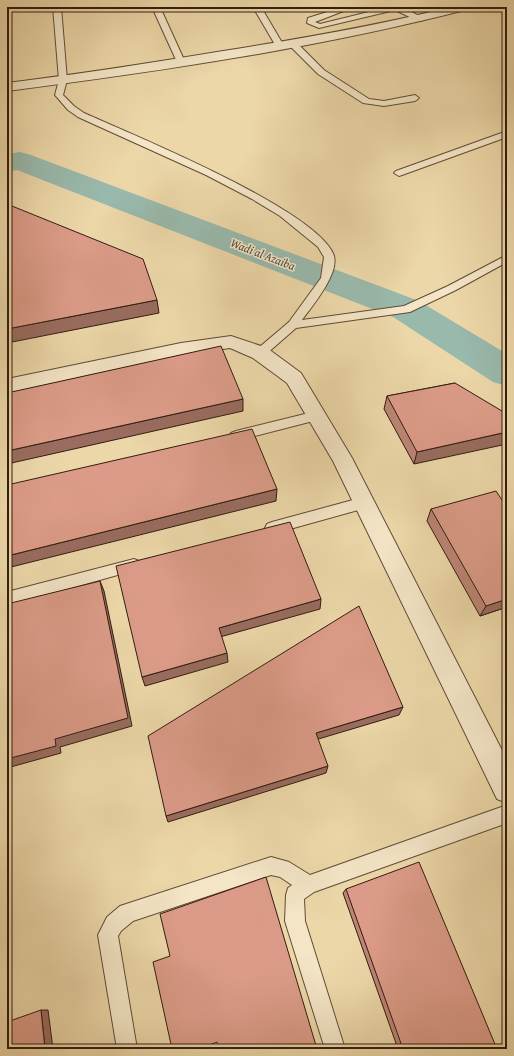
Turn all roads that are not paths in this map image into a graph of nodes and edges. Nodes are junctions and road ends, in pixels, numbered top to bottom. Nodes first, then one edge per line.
1 (57, 7) edge
2 (156, 7) edge
3 (257, 7) edge
4 (350, 7) edge
5 (397, 7) edge
6 (465, 7) edge
7 (421, 19) junction
8 (286, 44) junction
9 (180, 62) junction
10 (62, 80) junction
11 (7, 87) edge
12 (415, 98) dead end
13 (507, 134) edge
14 (399, 173) dead end
15 (507, 258) edge
16 (293, 325) junction
17 (260, 352) junction
18 (7, 386) edge
19 (317, 416) junction
20 (224, 439) edge
21 (364, 503) junction
22 (258, 532) edge
23 (144, 562) edge
24 (7, 599) edge
25 (507, 789) edge
26 (507, 814) edge
27 (308, 885) junction
28 (127, 1049) edge
29 (335, 1049) edge

1 - 10 lane
2 - 9 lane
3 - 8 lane
4 - 5 lane
5 - 7 lane
6 - 7 street
7 - 8 street
8 - 9 street
8 - 12 lane
9 - 10 street
10 - 11 street
10 - 16 lane
13 - 14 lane
15 - 16 lane
16 - 17 lane
17 - 18 street
17 - 19 street
19 - 20 lane
19 - 21 street
21 - 22 lane
21 - 25 street
23 - 24 lane
26 - 27 lane
27 - 28 lane
27 - 29 lane

